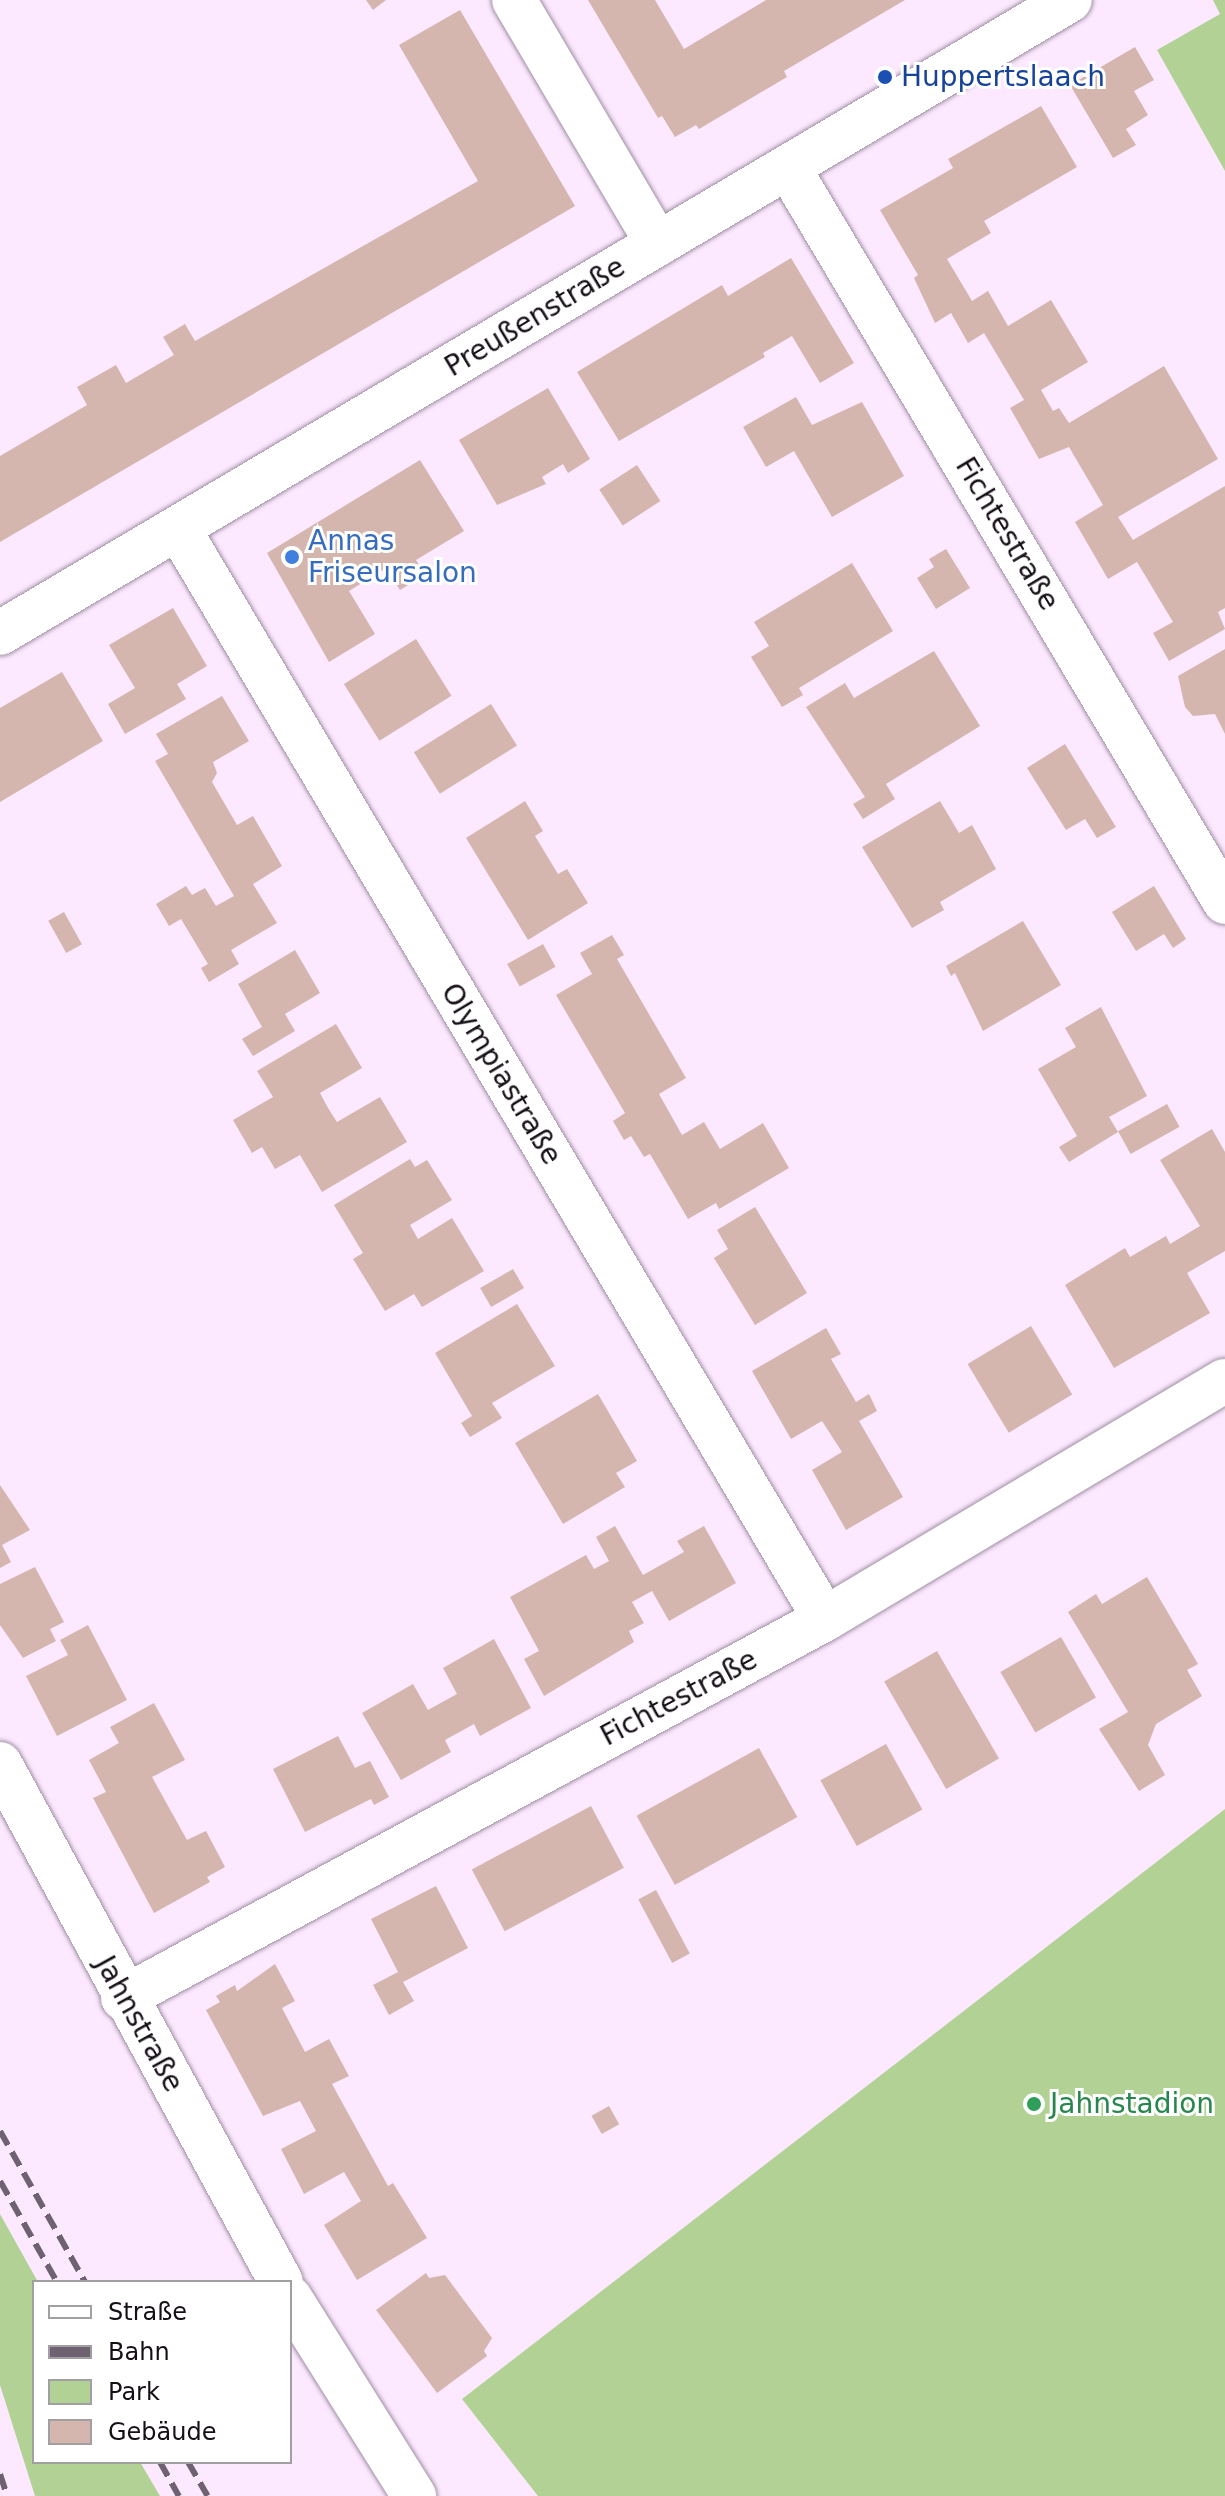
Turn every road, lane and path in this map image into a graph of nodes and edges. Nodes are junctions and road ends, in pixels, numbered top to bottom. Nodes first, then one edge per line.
1 (514, 0) edge
2 (1070, 0) edge
3 (788, 167) junction
4 (658, 244) junction
5 (178, 528) junction
6 (0, 633) edge
7 (1225, 902) edge
8 (1225, 1381) edge
9 (825, 1619) junction
10 (0, 1764) edge
11 (123, 1998) junction
12 (280, 2280) edge
13 (292, 2301) edge
14 (414, 2496) edge

1 - 4 street
2 - 3 street, Preußenstraße
3 - 4 street, Preußenstraße
3 - 7 street, Fichtestraße
4 - 5 street, Preußenstraße
5 - 6 street, Preußenstraße
5 - 9 street, Olympiastraße
8 - 9 street, Fichtestraße
9 - 11 street, Fichtestraße
10 - 11 street, Jahnstraße
11 - 12 street, Jahnstraße
13 - 14 street

